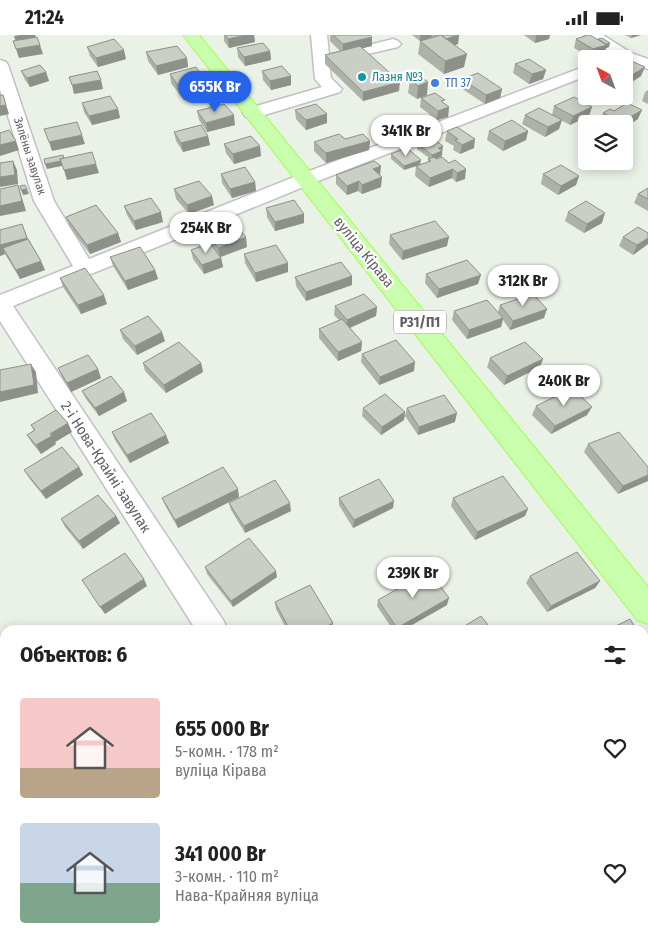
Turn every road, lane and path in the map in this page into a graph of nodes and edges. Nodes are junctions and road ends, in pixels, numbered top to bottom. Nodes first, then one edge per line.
1 (191, 35) edge
2 (319, 35) edge
3 (593, 35) edge
4 (393, 44) dead end
5 (612, 50) edge
6 (633, 60) edge
7 (321, 62) junction
8 (648, 64) edge
9 (0, 65) edge
10 (578, 74) edge
11 (252, 113) junction
12 (306, 179) junction
13 (85, 269) junction
14 (0, 304) edge
15 (648, 610) edge
16 (210, 625) edge

1 - 11 main road, вуліца Кірава / Р31/П1
2 - 7 street
3 - 5 street
4 - 7 street
6 - 8 street
7 - 11 street
9 - 13 street, Зялёны завулак
10 - 12 street
11 - 12 main road, вуліца Кірава / Р31/П1
12 - 13 street
12 - 15 main road, вуліца Кірава / Р31/П1
13 - 14 street
14 - 16 street, 2-і Нова-Крайні завулак

